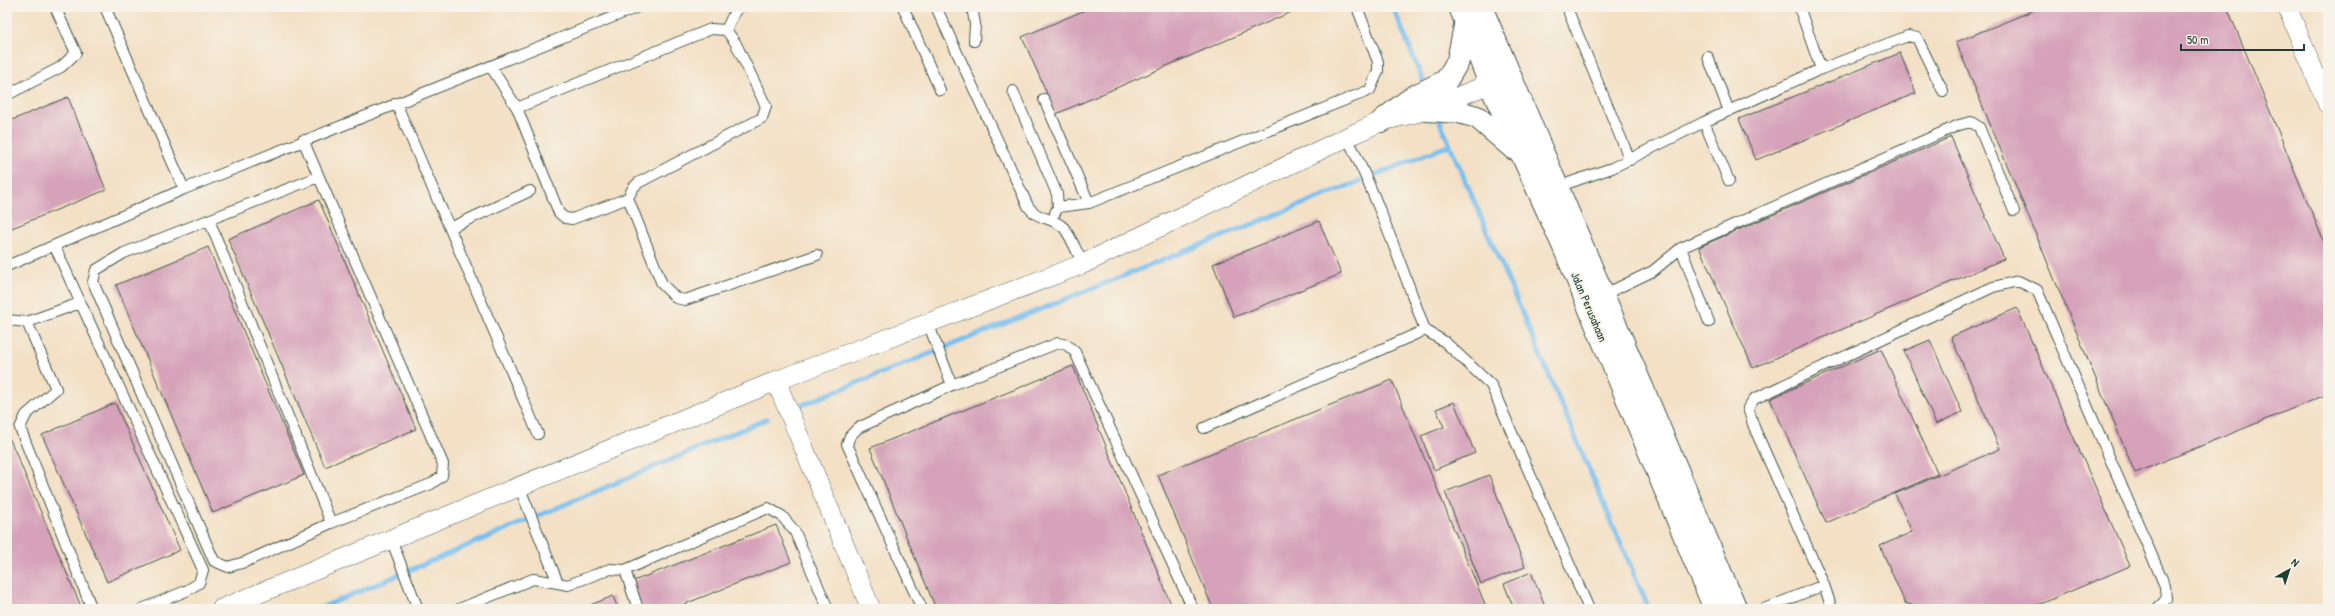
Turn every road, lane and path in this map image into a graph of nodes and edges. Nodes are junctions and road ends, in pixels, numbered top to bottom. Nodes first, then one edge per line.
1 (54, 7) edge
2 (105, 7) edge
3 (638, 7) edge
4 (740, 7) edge
5 (903, 7) edge
6 (936, 7) edge
7 (972, 7) edge
8 (1357, 7) edge
9 (1799, 7) edge
10 (2287, 7) edge
11 (619, 10) edge
12 (1469, 12) edge
13 (1569, 13) dead end
14 (726, 30) junction
15 (974, 41) dead end
16 (1708, 57) dead end
17 (491, 67) junction
18 (1821, 69) junction
19 (1500, 80) junction
20 (940, 90) dead end
21 (1013, 91) dead end
22 (1943, 91) dead end
23 (7, 95) edge
24 (1453, 97) junction
25 (1044, 100) dead end
26 (396, 103) junction
27 (2328, 105) edge
28 (1420, 106) junction
29 (517, 108) junction
30 (1729, 111) junction
31 (1382, 121) joint
32 (1704, 122) junction
33 (1347, 137) junction
34 (303, 140) junction
35 (1522, 157) junction
36 (1630, 160) junction
37 (318, 176) junction
38 (1729, 181) dead end
39 (1557, 187) junction
40 (184, 189) junction
41 (530, 191) dead end
42 (628, 198) junction
43 (1089, 204) junction
44 (1058, 207) junction
45 (2014, 211) dead end
46 (209, 220) junction
47 (1051, 220) junction
48 (450, 228) junction
49 (55, 247) junction
50 (1681, 248) junction
51 (817, 254) dead end
52 (1083, 264) junction
53 (7, 266) edge
54 (1601, 296) junction
55 (80, 303) junction
56 (7, 320) edge
57 (27, 322) junction
58 (1709, 322) dead end
59 (930, 330) junction
60 (1425, 330) junction
61 (776, 381) junction
62 (952, 385) junction
63 (1204, 428) dead end
64 (538, 434) dead end
65 (519, 486) junction
66 (331, 523) junction
67 (391, 539) junction
68 (626, 570) junction
69 (558, 583) junction
70 (1824, 585) junction
71 (418, 608) edge
72 (92, 609) edge
73 (142, 609) edge
74 (221, 609) edge
75 (459, 609) edge
76 (638, 609) edge
77 (828, 609) edge
78 (871, 609) edge
79 (922, 609) edge
80 (1193, 609) edge
81 (1589, 609) edge
82 (1715, 609) edge
83 (1736, 609) edge
84 (1764, 609) edge
85 (1832, 609) edge
86 (2158, 609) edge

1 - 23 lane
2 - 40 lane
3 - 11 lane
4 - 14 lane
5 - 20 lane
6 - 47 lane
7 - 15 lane
8 - 43 lane
9 - 18 lane
10 - 27 street
11 - 17 lane
12 - 19 main road, Jalan Perusahaan
12 - 24 main road
13 - 36 lane
14 - 29 lane
14 - 42 lane
16 - 30 lane
17 - 26 lane
17 - 29 lane
18 - 22 lane
18 - 30 lane
19 - 24 street
19 - 35 main road, Jalan Perusahaan
19 - 39 main road, Jalan Perusahaan
21 - 44 lane
24 - 28 main road
24 - 28 main road
24 - 35 main road
25 - 43 lane
26 - 34 lane
26 - 48 lane
28 - 31 main road
29 - 42 lane
30 - 32 lane
31 - 33 street
32 - 36 lane
32 - 38 lane
33 - 52 street
33 - 60 lane
34 - 37 lane
34 - 40 lane
35 - 82 main road, Jalan Perusahaan
36 - 39 lane
37 - 46 lane
37 - 66 lane
39 - 54 main road, Jalan Perusahaan
40 - 49 lane
41 - 48 lane
42 - 51 lane
43 - 44 lane
44 - 47 lane
45 - 50 lane
46 - 66 lane
46 - 66 lane
47 - 52 lane
48 - 64 lane
49 - 53 lane
49 - 55 lane
50 - 54 lane
50 - 58 lane
52 - 59 street
54 - 83 main road, Jalan Perusahaan
55 - 57 lane
55 - 73 lane
56 - 57 lane
57 - 72 lane
59 - 61 street
59 - 62 lane
60 - 63 lane
60 - 81 lane
61 - 65 street
61 - 78 street
62 - 79 lane
62 - 80 lane
65 - 67 street
65 - 69 lane
67 - 71 lane
67 - 74 street
68 - 69 lane
68 - 76 lane
68 - 77 lane
69 - 75 lane
70 - 84 lane
70 - 85 lane
70 - 86 lane

